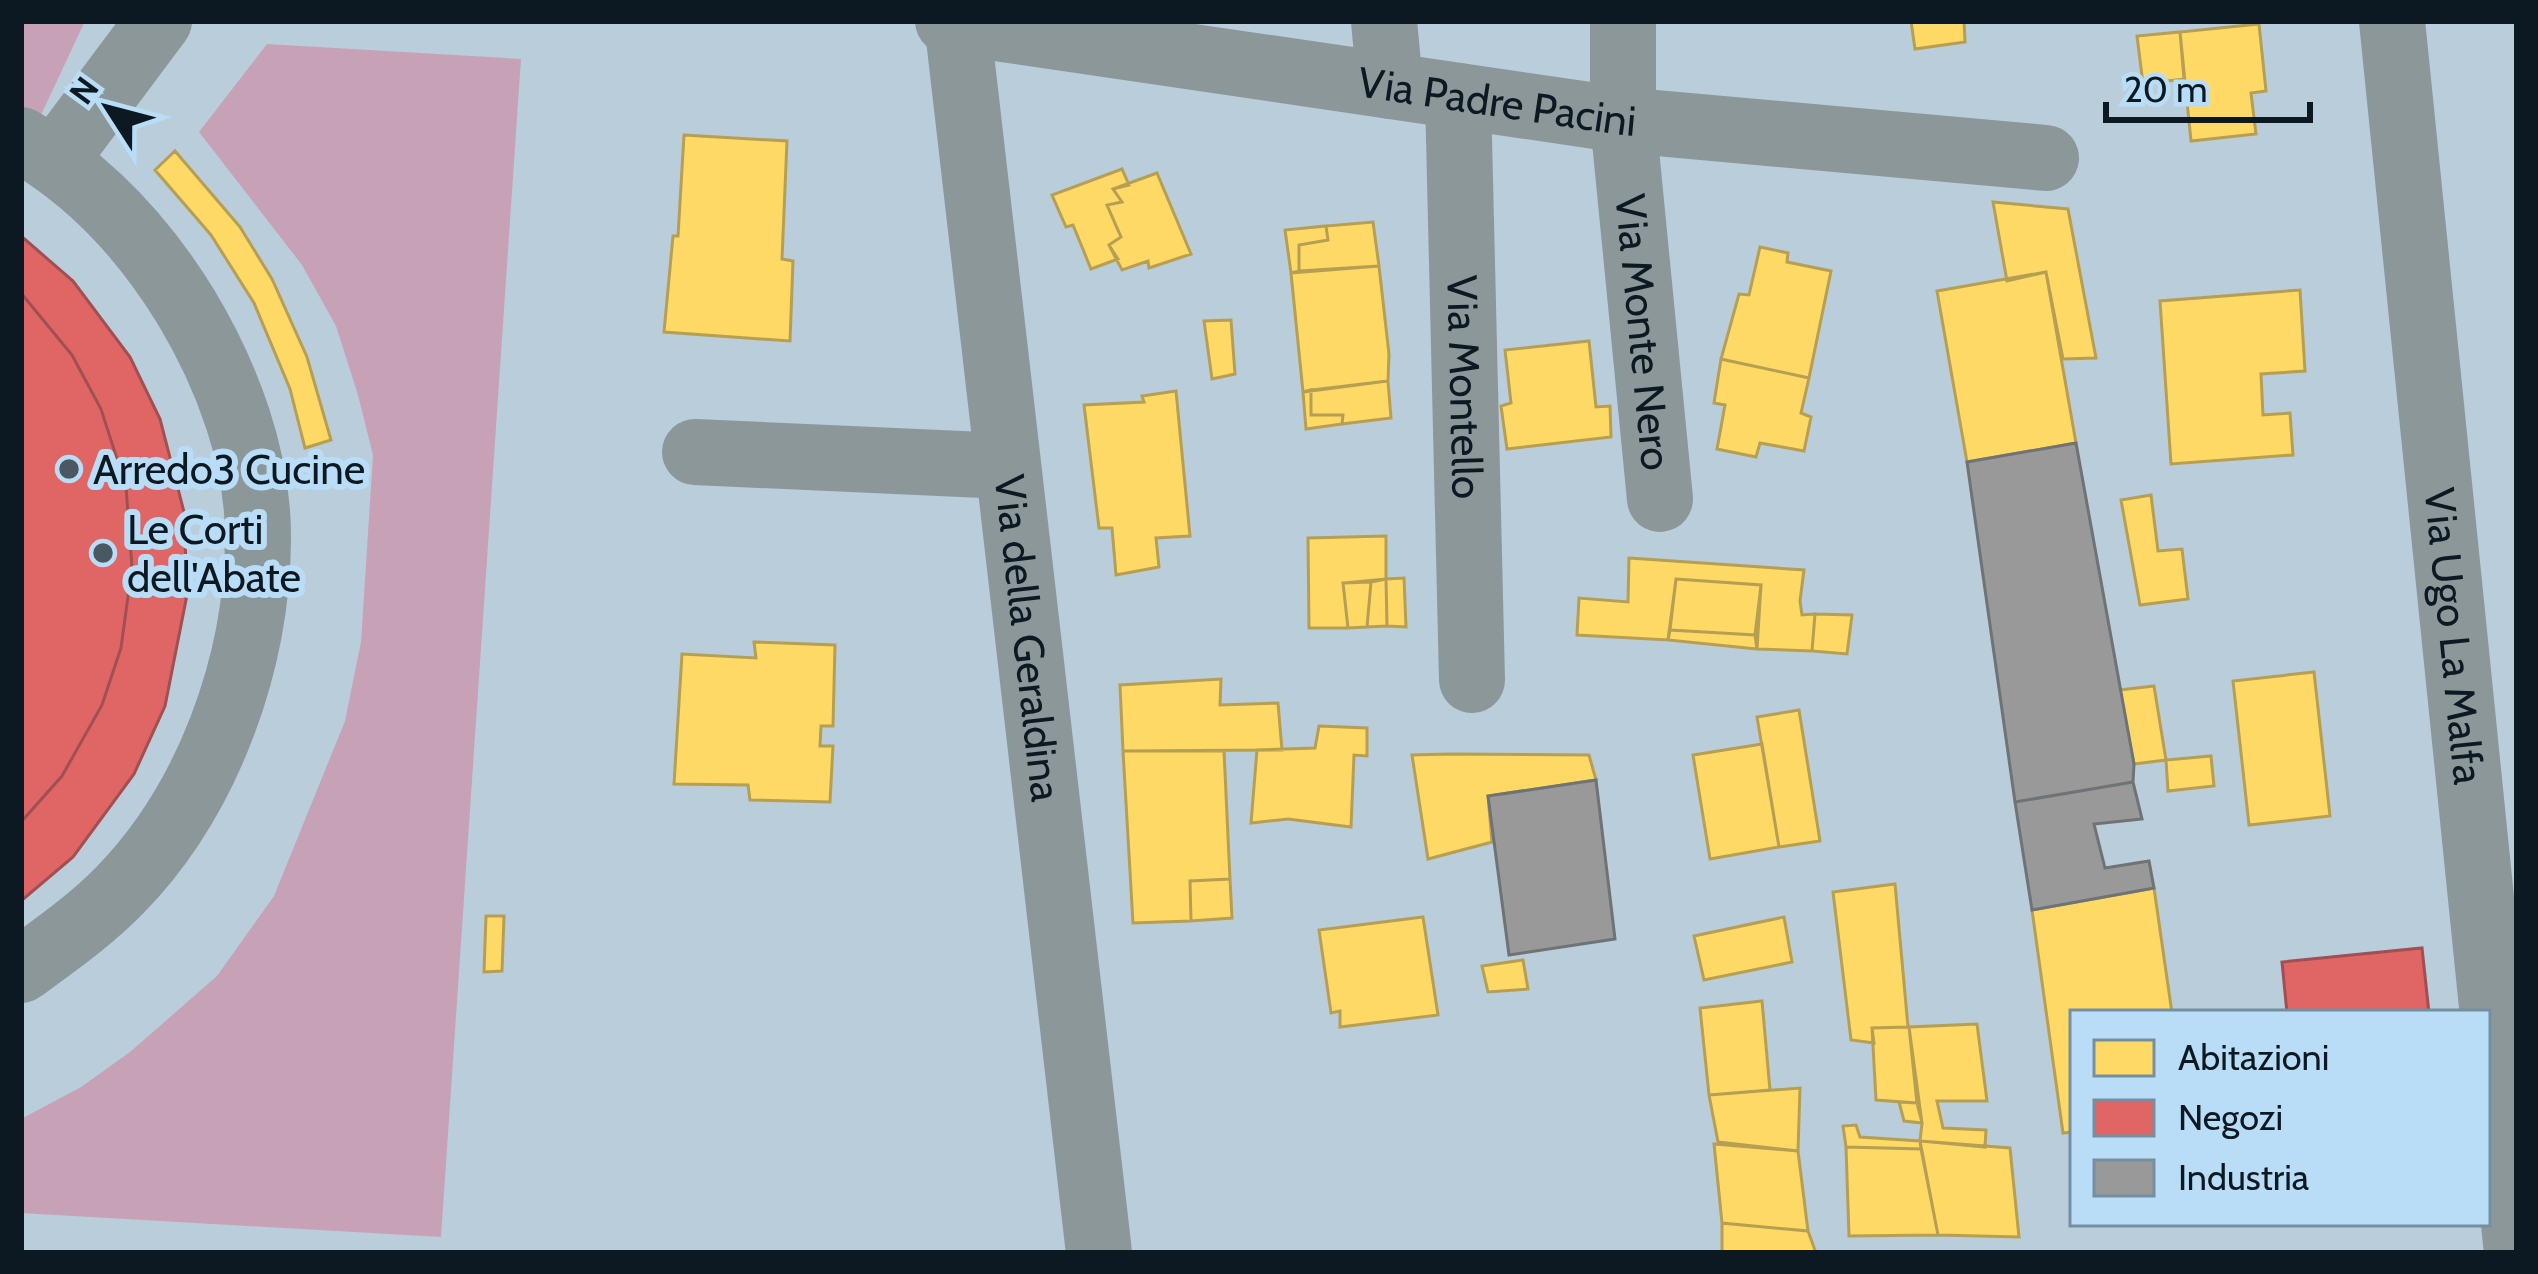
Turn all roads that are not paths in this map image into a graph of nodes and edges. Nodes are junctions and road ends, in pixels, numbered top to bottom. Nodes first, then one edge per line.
1 (159, 21) edge
2 (948, 21) edge
3 (958, 21) edge
4 (1384, 21) edge
5 (1623, 21) edge
6 (2392, 21) edge
7 (1390, 86) junction
8 (1458, 96) junction
9 (1622, 120) junction
10 (38, 150) edge
11 (2046, 158) dead end
12 (695, 452) dead end
13 (1006, 466) junction
14 (1660, 499) dead end
15 (1472, 680) dead end
16 (21, 970) edge
17 (1099, 1253) edge
18 (2517, 1253) edge

1 - 10 street
2 - 3 street, Via Padre Pacini
3 - 7 street, Via Padre Pacini
3 - 13 street, Via della Geraldina
4 - 7 street
5 - 9 street, Via Monte Nero
6 - 18 street, Via Ugo La Malfa
7 - 8 street, Via Padre Pacini
8 - 9 street, Via Padre Pacini
8 - 15 street, Via Montello
9 - 11 street, Via Padre Pacini
9 - 14 street, Via Monte Nero
10 - 16 street
12 - 13 street
13 - 17 street, Via della Geraldina

